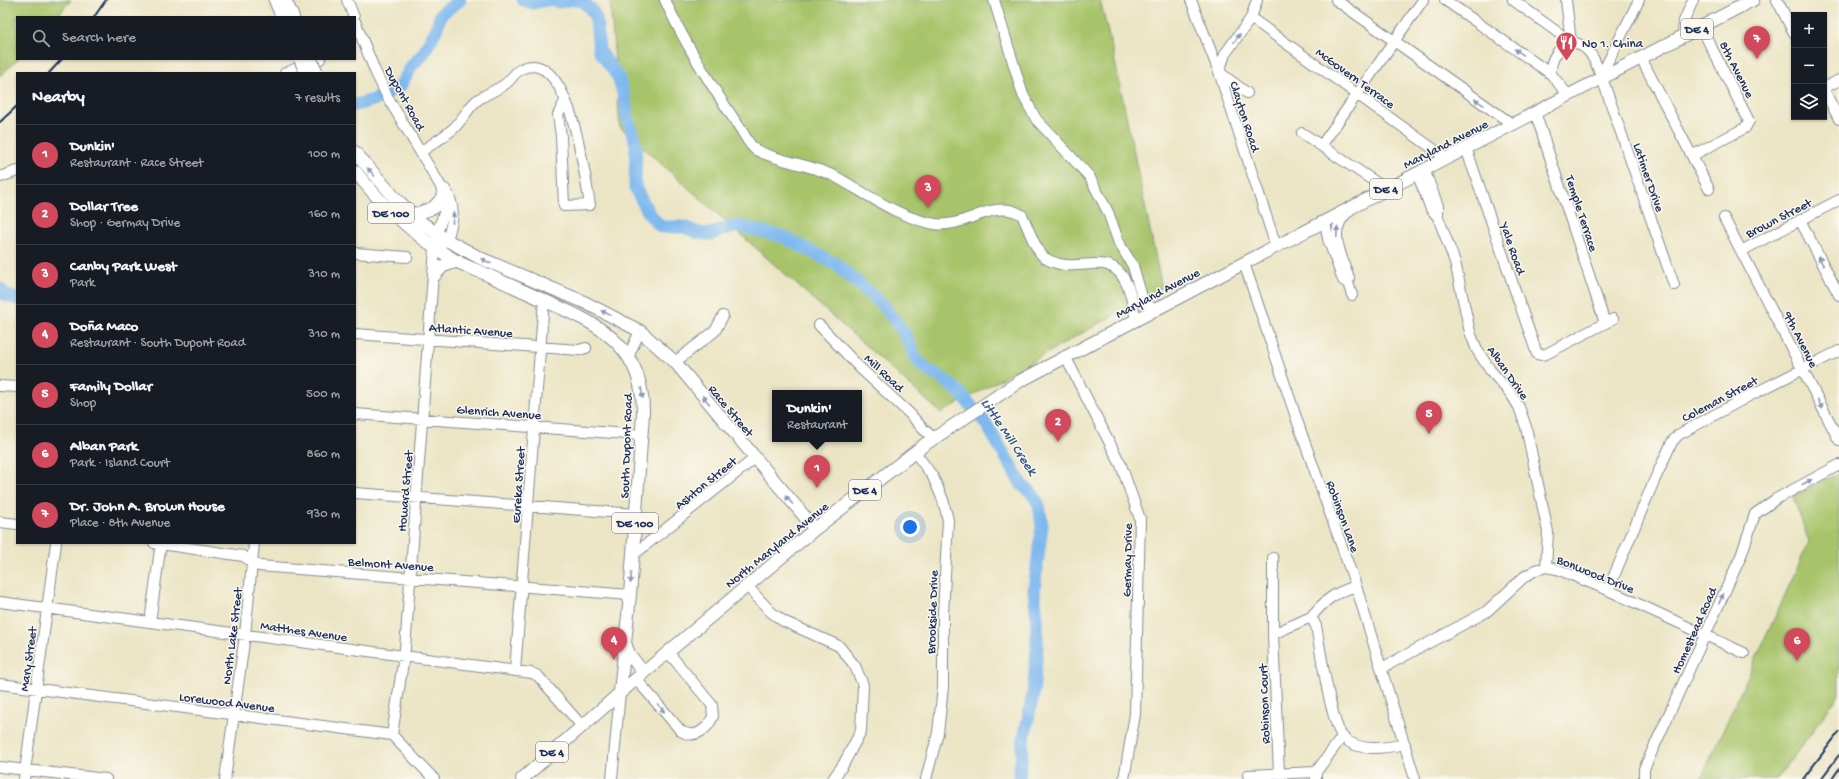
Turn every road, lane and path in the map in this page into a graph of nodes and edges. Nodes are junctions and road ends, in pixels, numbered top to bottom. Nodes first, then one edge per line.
1 (275, 0) edge
2 (285, 0) edge
3 (347, 0) edge
4 (665, 0) edge
5 (994, 0) edge
6 (1191, 0) edge
7 (1257, 0) edge
8 (1336, 0) edge
9 (1423, 0) edge
10 (1445, 0) edge
11 (1513, 0) edge
12 (1566, 0) edge
13 (1639, 0) edge
14 (1693, 0) edge
15 (1753, 0) edge
16 (1777, 0) edge
17 (282, 16) edge
18 (293, 16) edge
19 (354, 16) edge
20 (1251, 18) junction
21 (356, 26) edge
22 (1701, 27) junction
23 (1791, 27) edge
24 (1683, 36) junction
25 (1393, 42) junction
26 (1571, 42) junction
27 (359, 43) edge
28 (1641, 58) junction
29 (300, 60) edge
30 (311, 60) edge
31 (318, 60) edge
32 (288, 72) edge
33 (306, 72) edge
34 (317, 72) edge
35 (1219, 72) junction
36 (1551, 74) junction
37 (1602, 78) junction
38 (1839, 80) edge
39 (1827, 87) edge
40 (1247, 93) dead end
41 (1357, 93) junction
42 (1568, 95) junction
43 (1827, 95) edge
44 (565, 102) junction
45 (1535, 112) junction
46 (1839, 119) edge
47 (1512, 124) junction
48 (1302, 133) dead end
49 (1321, 146) junction
50 (1466, 148) junction
51 (422, 151) junction
52 (356, 155) edge
53 (1693, 156) junction
54 (1446, 158) junction
55 (16, 171) edge
56 (1421, 171) junction
57 (356, 172) edge
58 (0, 177) edge
59 (1710, 188) dead end
60 (1386, 189) junction
61 (442, 190) junction
62 (1839, 200) edge
63 (1356, 205) junction
64 (413, 215) junction
65 (1724, 218) dead end
66 (1800, 220) junction
67 (1325, 221) junction
68 (442, 237) junction
69 (1276, 246) junction
70 (435, 248) junction
71 (1741, 251) junction
72 (356, 253) edge
73 (407, 257) dead end
74 (458, 262) junction
75 (1244, 263) junction
76 (434, 276) junction
77 (495, 278) junction
78 (1348, 283) junction
79 (542, 285) junction
80 (1674, 285) dead end
81 (1352, 295) dead end
82 (1839, 295) edge
83 (544, 300) junction
84 (1154, 310) junction
85 (723, 316) dead end
86 (1136, 319) junction
87 (819, 325) dead end
88 (640, 331) junction
89 (356, 334) edge
90 (429, 339) junction
91 (540, 347) junction
92 (586, 348) dead end
93 (1839, 351) edge
94 (1539, 355) joint
95 (1065, 356) junction
96 (628, 357) junction
97 (675, 362) junction
98 (1802, 369) junction
99 (0, 386) edge
100 (16, 387) edge
101 (356, 414) edge
102 (423, 419) junction
103 (534, 427) junction
104 (640, 435) junction
105 (934, 438) junction
106 (1839, 440) edge
107 (915, 452) junction
108 (754, 459) junction
109 (1839, 465) edge
110 (356, 493) edge
111 (416, 498) junction
112 (528, 507) junction
113 (636, 514) junction
114 (0, 522) edge
115 (16, 524) edge
116 (815, 530) junction
117 (56, 544) edge
118 (159, 544) edge
119 (165, 544) edge
120 (254, 544) edge
121 (633, 556) junction
122 (1273, 558) dead end
123 (252, 562) junction
124 (1546, 567) junction
125 (410, 578) junction
126 (522, 586) junction
127 (747, 586) junction
128 (1356, 586) junction
129 (1608, 590) junction
130 (630, 595) junction
131 (0, 602) edge
132 (48, 609) junction
133 (1311, 617) junction
134 (150, 622) junction
135 (1273, 634) junction
136 (245, 635) junction
137 (1704, 635) junction
138 (625, 642) junction
139 (668, 652) junction
140 (1744, 652) dead end
141 (403, 657) junction
142 (1382, 668) junction
143 (515, 671) junction
144 (639, 675) junction
145 (0, 684) edge
146 (36, 689) junction
147 (620, 692) junction
148 (234, 716) junction
149 (582, 726) junction
150 (392, 736) junction
151 (1342, 737) junction
152 (1404, 744) junction
153 (0, 767) edge
154 (26, 768) junction
155 (1279, 774) junction
156 (1248, 775) dead end
157 (1316, 776) edge
158 (24, 779) edge
159 (106, 779) edge
160 (225, 779) edge
161 (434, 779) edge
162 (522, 779) edge
163 (612, 779) edge
164 (833, 779) edge
165 (926, 779) edge
166 (1124, 779) edge
167 (1415, 779) edge
168 (1644, 779) edge

1 - 17 main road
2 - 18 main road
3 - 19 street
4 - 86 street
5 - 84 street
6 - 35 street
7 - 20 street, Clayton Road
8 - 25 street
9 - 25 street
36 -> 10 street
11 - 26 street
12 - 26 street
13 - 37 street
14 - 24 street
15 - 22 main road, Maryland Avenue / DE 4
16 - 23 street
35 -> 20 street, Clayton Road
20 - 41 street, McGovern Terrace
21 - 27 street, Dupont Road
22 - 24 main road, Maryland Avenue / DE 4
22 - 53 street, 8th Avenue
24 - 28 main road, Maryland Avenue / DE 4
25 - 41 street
47 -> 25 street
26 - 36 street
26 - 37 street
27 - 51 street, Dupont Road
28 - 37 main road, Maryland Avenue / DE 4
28 - 53 street
29 - 33 main road, bridge
30 - 34 main road, bridge
31 - 32 street
35 - 40 street
35 - 69 street, Clayton Road
36 - 42 street
37 - 42 main road, Maryland Avenue / DE 4
37 - 80 street, Latimer Drive
38 - 39 street
41 - 49 street
41 - 54 street, McGovern Terrace
42 - 45 main road, Maryland Avenue / DE 4
43 - 46 street
44 - 44 street
44 - 51 street
45 - 47 main road, Maryland Avenue / DE 4
45 - 94 street, Temple Terrace
47 - 50 main road, Maryland Avenue / DE 4
48 - 49 street
49 - 60 street
50 - 54 main road, Maryland Avenue / DE 4
50 - 94 street, Yale Road
51 - 61 street, Dupont Road
64 -> 52 main road, DE 100
53 - 59 street
54 - 56 main road, Maryland Avenue / DE 4
55 - 58 street
56 - 60 main road, Maryland Avenue / DE 4
56 - 124 street, Alban Drive
57 - 70 main road, South Dupont Road / DE 100
60 - 63 main road, Maryland Avenue / DE 4
61 - 64 main road
61 - 68 street, Dupont Road
62 - 66 street, Brown Street
63 - 67 main road, Maryland Avenue / DE 4
78 -> 63 street
64 - 68 main road, DE 100
65 - 71 street, Brown Street
66 - 71 street, Brown Street
82 -> 66 street
67 - 69 main road, Maryland Avenue / DE 4
67 - 78 street
68 - 70 street
79 -> 68 main road, DE 100
69 - 75 main road, Maryland Avenue / DE 4
70 - 74 main road, South Dupont Road / DE 100
70 - 76 street, Howard Street
71 - 98 street, 9th Avenue
72 - 73 street
74 - 76 main road
74 - 77 main road, South Dupont Road / DE 100
75 - 84 main road, Maryland Avenue / DE 4
75 - 128 street, Robinson Lane
76 - 90 street, Howard Street
77 - 79 main road
77 - 83 main road, South Dupont Road / DE 100
78 - 81 street
88 -> 79 main road, DE 100
83 - 91 street, Eureka Street
83 - 96 main road, South Dupont Road / DE 100
84 - 86 main road, Maryland Avenue / DE 4
85 - 97 street
86 - 95 main road, Maryland Avenue / DE 4
87 - 105 street, Mill Road
88 - 96 street
88 - 97 main road, Race Street / DE 100
89 - 90 street, Atlantic Avenue
90 - 91 street, Atlantic Avenue
90 - 102 street, Howard Street
91 - 92 street, Atlantic Avenue
91 - 103 street, Eureka Street
93 - 98 street, Coleman Street
95 - 105 main road, North Maryland Avenue / DE 4
95 - 166 street, Germay Drive
96 -> 104 main road, South Dupont Road / DE 100
108 -> 97 main road, Race Street / DE 100
98 -> 106 street, 9th Avenue
98 - 129 street, Coleman Street
99 - 100 street
101 - 102 street, Glenrich Avenue
102 - 103 street, Glenrich Avenue
102 - 111 street, Howard Street
103 - 104 street, Glenrich Avenue
103 - 112 street, Eureka Street
104 - 113 main road, South Dupont Road / DE 100
105 - 107 main road, North Maryland Avenue / DE 4
107 - 116 main road, North Maryland Avenue / DE 4
107 - 165 street, Brookside Drive
116 -> 108 main road, Race Street / DE 100
108 - 121 street, Ashton Street
137 -> 109 street, Homestead Road
110 - 111 street
111 - 112 street
111 - 125 street, Howard Street
112 - 113 street
112 - 126 street, Eureka Street
113 - 121 main road, South Dupont Road / DE 100
114 - 115 street
116 - 127 main road, North Maryland Avenue / DE 4
117 - 132 street, Mary Street
118 - 134 street
119 - 123 street, Belmont Avenue
120 - 123 street, North Lake Street
121 -> 130 main road, South Dupont Road / DE 100
122 - 135 street, Robinson Court
123 - 125 street, Belmont Avenue
123 - 136 street, North Lake Street
124 - 129 street, Bonwood Drive
124 - 142 street, Bonwood Drive
125 - 126 street, Belmont Avenue
125 - 141 street, Howard Street
126 - 130 street, Belmont Avenue
126 - 143 street, Eureka Street
127 - 139 main road, North Maryland Avenue / DE 4
127 - 164 street
128 - 133 street
128 - 142 street, Robinson Lane
129 - 137 street, Bonwood Drive
130 - 138 main road, South Dupont Road / DE 100
131 - 132 street, Matthes Avenue
132 - 134 street, Matthes Avenue
132 - 146 street, Mary Street
133 - 135 street
133 - 151 street
134 - 136 street, Matthes Avenue
135 - 155 street, Robinson Court
136 - 141 street, Matthes Avenue
136 - 148 street, North Lake Street
137 - 140 street, Bonwood Drive
137 - 168 street, Homestead Road
138 - 144 main road
138 - 147 main road, South Dupont Road / DE 100
139 - 144 main road, North Maryland Avenue / DE 4
144 -> 139 street
141 - 143 street, Matthes Avenue
141 - 150 street, Howard Street
142 - 152 street, Robinson Lane
143 - 149 street, Matthes Avenue
144 - 147 main road, North Maryland Avenue / DE 4
145 - 146 street, Lorewood Avenue
146 - 148 street, Lorewood Avenue
146 - 154 street, Mary Street
147 - 149 main road, North Maryland Avenue / DE 4
147 - 163 street, South Dupont Road
148 - 150 street, Lorewood Avenue
148 - 160 street, North Lake Street
149 - 162 main road, North Maryland Avenue / DE 4
150 - 161 street
151 - 152 street
151 - 157 street
152 - 167 street, Robinson Lane
153 - 154 street
154 - 158 street, Mary Street
154 - 159 street
155 - 156 street
155 - 157 street

